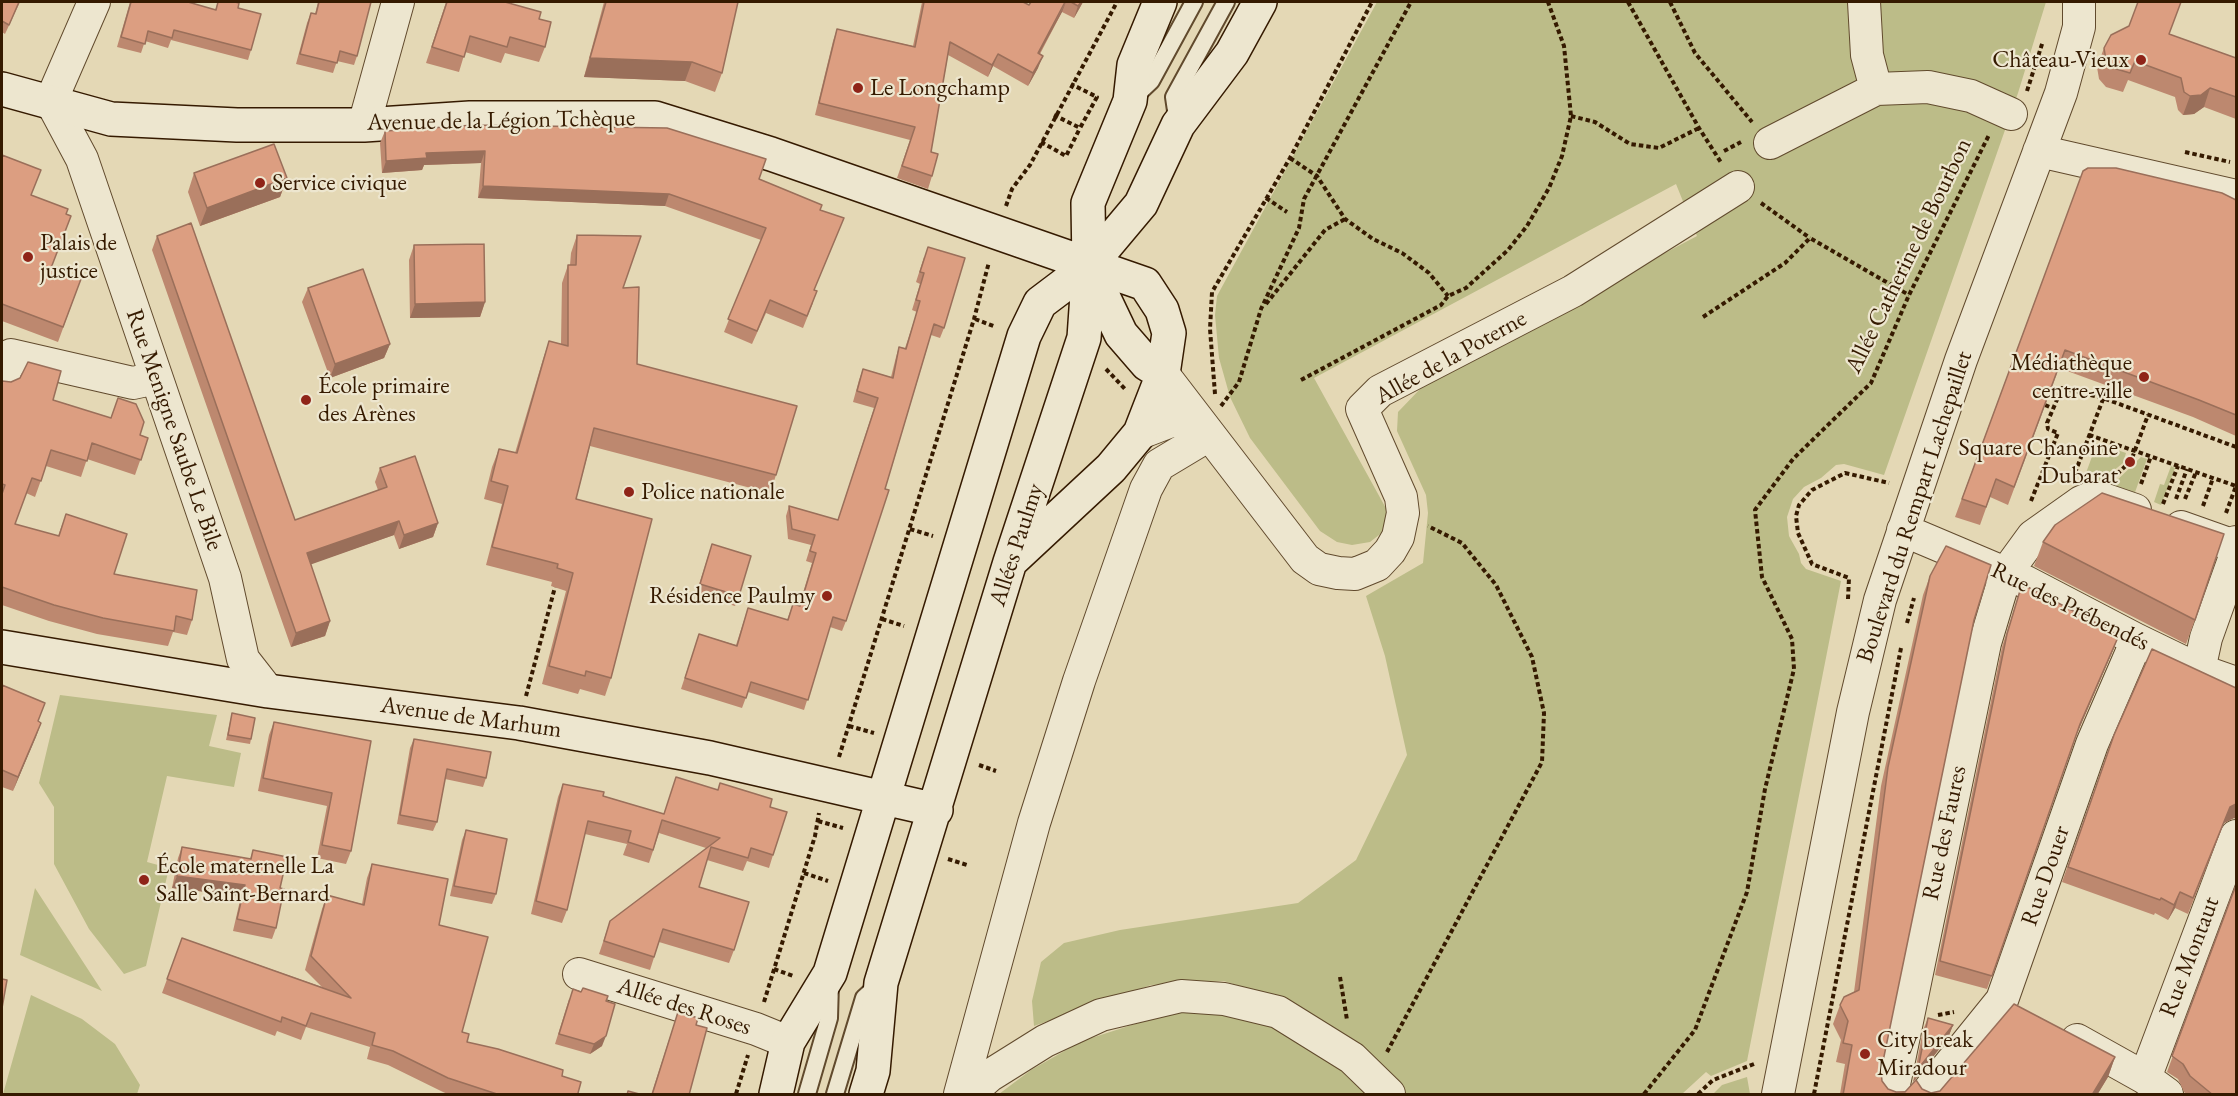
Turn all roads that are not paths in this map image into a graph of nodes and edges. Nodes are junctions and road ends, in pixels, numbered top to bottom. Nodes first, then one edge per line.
1 (94, 2) edge
2 (398, 2) edge
3 (1160, 2) edge
4 (1194, 2) edge
5 (1226, 2) edge
6 (1260, 2) edge
7 (1864, 2) edge
8 (2079, 2) edge
9 (2, 88) edge
10 (1876, 89) junction
11 (51, 101) junction
12 (1130, 101) junction
13 (2006, 113) road end
14 (364, 125) junction
15 (1178, 125) junction
16 (1770, 143) road end
17 (2039, 151) junction
18 (1738, 187) road end
19 (2236, 196) edge
20 (1089, 266) junction
21 (1163, 374) junction
22 (156, 378) junction
23 (2, 380) edge
24 (1140, 433) junction
25 (1209, 442) junction
26 (1903, 530) junction
27 (2236, 542) edge
28 (2236, 554) edge
29 (1010, 562) junction
30 (2006, 573) junction
31 (2136, 640) junction
32 (2, 647) edge
33 (2199, 670) junction
34 (2236, 683) edge
35 (268, 691) junction
36 (885, 797) junction
37 (936, 810) junction
38 (2236, 836) edge
39 (579, 974) dead end
40 (814, 976) junction
41 (881, 983) junction
42 (2053, 1027) edge
43 (788, 1042) junction
44 (1381, 1085) edge
45 (2155, 1086) edge
46 (776, 1095) edge
47 (807, 1095) edge
48 (835, 1095) edge
49 (866, 1095) edge
50 (960, 1095) edge
51 (969, 1095) edge
52 (1778, 1095) edge
53 (1892, 1095) edge
54 (1926, 1095) edge

1 - 11 street
2 - 14 street
3 - 12 street, Allées Paulmy
4 - 12 lane
5 - 15 lane
6 - 15 street
7 - 10 street
8 - 17 street, Boulevard du Rempart Lachepaillet
9 - 11 street, Avenue de la Légion Tchèque
10 - 13 street
10 - 16 street
11 - 14 street, Avenue de la Légion Tchèque
11 - 22 street, Rue Menigne Saube Le Bile
12 - 20 street, Allées Paulmy
14 - 20 street, Avenue de la Légion Tchèque
15 - 20 street
17 - 19 street
17 - 26 street, Boulevard du Rempart Lachepaillet
18 - 25 street, Allée de la Poterne
20 - 21 street
20 - 21 street
20 - 29 street, Allées Paulmy
20 - 36 street
21 - 24 street
21 - 25 street
22 - 23 street
22 - 35 street, Rue Menigne Saube Le Bile
24 - 25 street
24 - 29 street
25 - 50 street
26 - 30 street, Rue des Prébendés
26 - 52 street, Boulevard du Rempart Lachepaillet
27 - 30 street, Rue des Faures
28 - 33 street
29 - 37 street, Allées Paulmy
30 - 31 street, Rue des Prébendés
30 - 53 street, Rue des Faures
31 - 33 street, Rue des Prébendés
31 - 54 street, Rue Douer
32 - 35 street, Avenue de Marhum
33 - 34 street, Rue des Prébendés
35 - 36 street, Avenue de Marhum
36 - 37 street, Avenue de Marhum
36 - 40 street
37 - 41 street, Allées Paulmy
38 - 45 street, Rue Montaut
39 - 43 street, Allée des Roses
40 - 43 street
40 - 47 lane
41 - 48 lane, Allées Paulmy
41 - 49 street, Allées Paulmy
42 - 45 street
43 - 46 street
44 - 51 street

